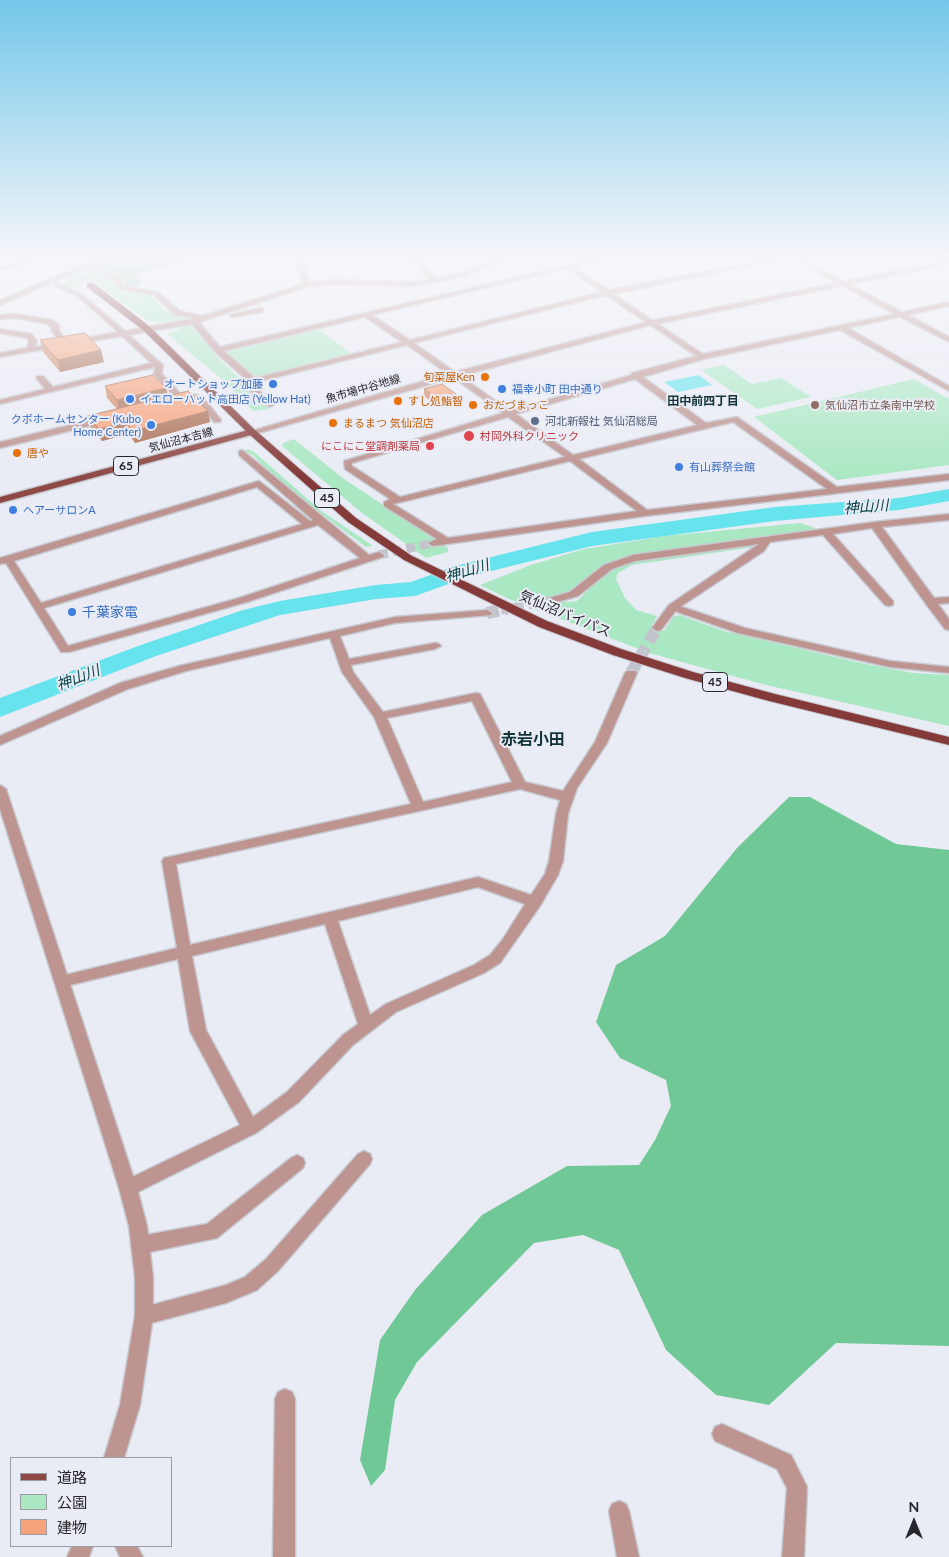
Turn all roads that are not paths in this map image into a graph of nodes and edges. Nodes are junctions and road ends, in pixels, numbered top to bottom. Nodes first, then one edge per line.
1 (122, 332) edge
2 (9, 333) edge
3 (57, 333) edge
4 (119, 333) edge
5 (151, 333) edge
6 (204, 333) edge
7 (291, 333) edge
8 (393, 333) edge
9 (446, 333) edge
10 (614, 333) edge
11 (665, 333) edge
12 (815, 333) edge
13 (851, 333) edge
14 (934, 333) edge
15 (949, 340) edge
16 (408, 342) junction
17 (64, 343) junction
18 (31, 348) junction
19 (218, 350) junction
20 (0, 355) edge
21 (702, 357) junction
22 (157, 364) junction
23 (454, 375) junction
24 (635, 375) junction
25 (40, 378) dead end
26 (253, 381) junction
27 (948, 387) edge
28 (51, 390) junction
29 (178, 395) junction
30 (0, 402) edge
31 (163, 405) edge
32 (270, 405) dead end
33 (507, 413) junction
34 (115, 417) edge
35 (217, 420) dead end
36 (704, 426) junction
37 (252, 432) junction
38 (0, 445) edge
39 (242, 453) dead end
40 (572, 458) junction
41 (949, 477) edge
42 (836, 491) junction
43 (397, 499) junction
44 (0, 500) edge
45 (644, 513) junction
46 (948, 519) edge
47 (320, 521) junction
48 (308, 524) junction
49 (875, 525) junction
50 (826, 532) junction
51 (445, 540) junction
52 (767, 540) junction
53 (433, 543) tunnel mouth
54 (4, 560) edge
55 (553, 600) tunnel mouth
56 (949, 600) edge
57 (930, 602) junction
58 (889, 603) dead end
59 (38, 607) junction
60 (673, 607) junction
61 (487, 613) tunnel mouth
62 (657, 628) tunnel mouth
63 (949, 628) edge
64 (334, 634) junction
65 (436, 646) dead end
66 (345, 663) junction
67 (949, 670) edge
68 (631, 672) tunnel mouth
69 (380, 716) junction
70 (0, 741) edge
71 (949, 741) edge
72 (520, 785) junction
73 (0, 789) edge
74 (568, 797) junction
75 (419, 807) junction
76 (534, 902) junction
77 (330, 918) junction
78 (184, 953) junction
79 (62, 981) junction
80 (366, 1026) junction
81 (250, 1128) junction
82 (364, 1159) dead end
83 (297, 1163) dead end
84 (128, 1188) junction
85 (140, 1244) junction
86 (144, 1316) junction
87 (285, 1399) dead end
88 (722, 1434) dead end
89 (114, 1457) edge
90 (619, 1511) dead end
91 (284, 1557) edge
92 (628, 1557) edge
93 (793, 1557) edge

1 - 22 street
2 - 18 street
3 - 17 street
4 - 17 street
5 - 37 highway, 気仙沼バイパス / 45
6 - 19 street
7 - 19 street
8 - 16 street
9 - 16 street
10 - 23 street, 魚市場中谷地線
11 - 21 street
12 - 21 street
13 - 27 street
14 - 15 street
16 - 23 street
16 - 26 street
17 - 18 street
18 - 20 street
19 - 26 street
21 - 24 street
22 - 28 street
22 - 29 street
23 - 33 street
23 - 37 street, 魚市場中谷地線
24 - 33 street
24 - 36 street
25 - 28 street
26 - 32 street
28 - 30 street
29 - 31 street
29 - 35 street
33 - 40 street
33 - 43 street
34 - 38 street
36 - 40 street
36 - 42 street
37 - 44 main road, 気仙沼本吉線 / 65
37 - 71 highway, 気仙沼バイパス / 45
39 - 47 street
40 - 43 street
40 - 45 street
41 - 42 street
42 - 45 street
43 - 51 street
45 - 51 street
46 - 49 street
47 - 48 street
47 - 59 street
48 - 54 street
48 - 59 street
49 - 50 street
49 - 57 street
50 - 52 street
50 - 58 street
51 - 53 street
52 - 55 street
52 - 60 street
54 - 59 street
56 - 57 street
57 - 63 street
60 - 62 street
60 - 67 street
61 - 64 street
64 - 66 street
64 - 70 street
65 - 66 street
66 - 69 street
68 - 74 street
69 - 72 street
69 - 75 street
72 - 74 street
72 - 75 street
73 - 79 street
74 - 76 street
75 - 78 street
76 - 77 street
76 - 80 street
77 - 78 street
77 - 80 street
78 - 79 street
78 - 81 street
79 - 84 street
80 - 81 street
81 - 84 street
82 - 86 street
83 - 85 street
84 - 85 street
85 - 86 street
86 - 89 street
87 - 91 street
88 - 93 street
90 - 92 street

